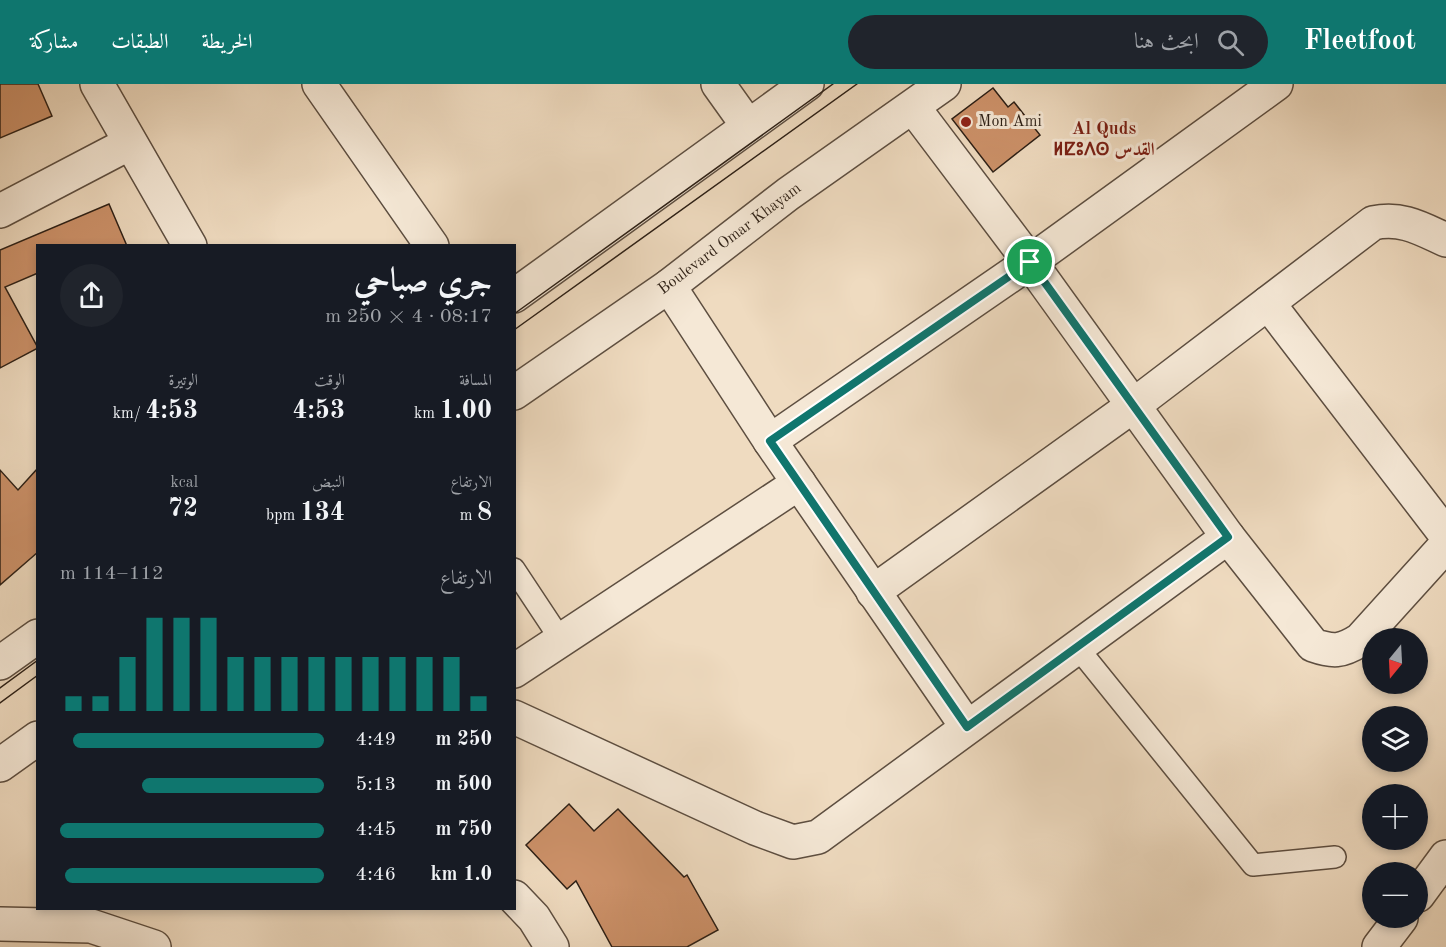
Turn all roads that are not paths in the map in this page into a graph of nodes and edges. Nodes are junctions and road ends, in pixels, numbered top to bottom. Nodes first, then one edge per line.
1 (97, 84) edge
2 (319, 84) edge
3 (718, 84) edge
4 (807, 84) edge
5 (944, 84) edge
6 (1276, 84) edge
7 (913, 107) junction
8 (748, 126) junction
9 (130, 143) junction
10 (0, 212) edge
11 (1446, 240) edge
12 (189, 244) edge
13 (431, 244) edge
14 (1030, 262) junction
15 (669, 286) junction
16 (516, 295) edge
17 (1268, 303) junction
18 (516, 392) edge
19 (1134, 405) junction
20 (770, 441) junction
21 (799, 483) junction
22 (1446, 535) edge
23 (1228, 537) junction
24 (1446, 545) edge
25 (516, 572) edge
26 (873, 592) junction
27 (36, 637) edge
28 (561, 640) junction
29 (1077, 647) junction
30 (0, 663) edge
31 (516, 670) edge
32 (516, 718) edge
33 (967, 727) junction
34 (36, 739) edge
35 (0, 765) edge
36 (1335, 857) dead end
37 (1446, 857) edge
38 (1428, 882) edge
39 (516, 899) edge
40 (0, 924) edge
41 (1393, 928) edge
42 (154, 947) edge
43 (552, 947) edge
44 (1379, 947) edge

1 - 9 street
2 - 13 street
3 - 8 street
4 - 8 street
5 - 7 street, Boulevard Omar Khayam
6 - 14 street
7 - 14 street
7 - 15 street, Boulevard Omar Khayam
8 - 16 street
9 - 10 street
9 - 12 street
11 - 17 street
14 - 19 street
14 - 20 street
15 - 18 street, Boulevard Omar Khayam
15 - 20 street
17 - 19 street
17 - 22 street
19 - 23 street
19 - 26 street
20 - 21 street
21 - 26 street
21 - 28 street
23 - 24 street
23 - 29 street
25 - 28 lane
26 - 33 street
27 - 30 street
28 - 31 street
29 - 33 street
29 - 36 lane
32 - 33 street
34 - 35 street
37 - 38 street
39 - 43 street
40 - 42 street
41 - 44 street

